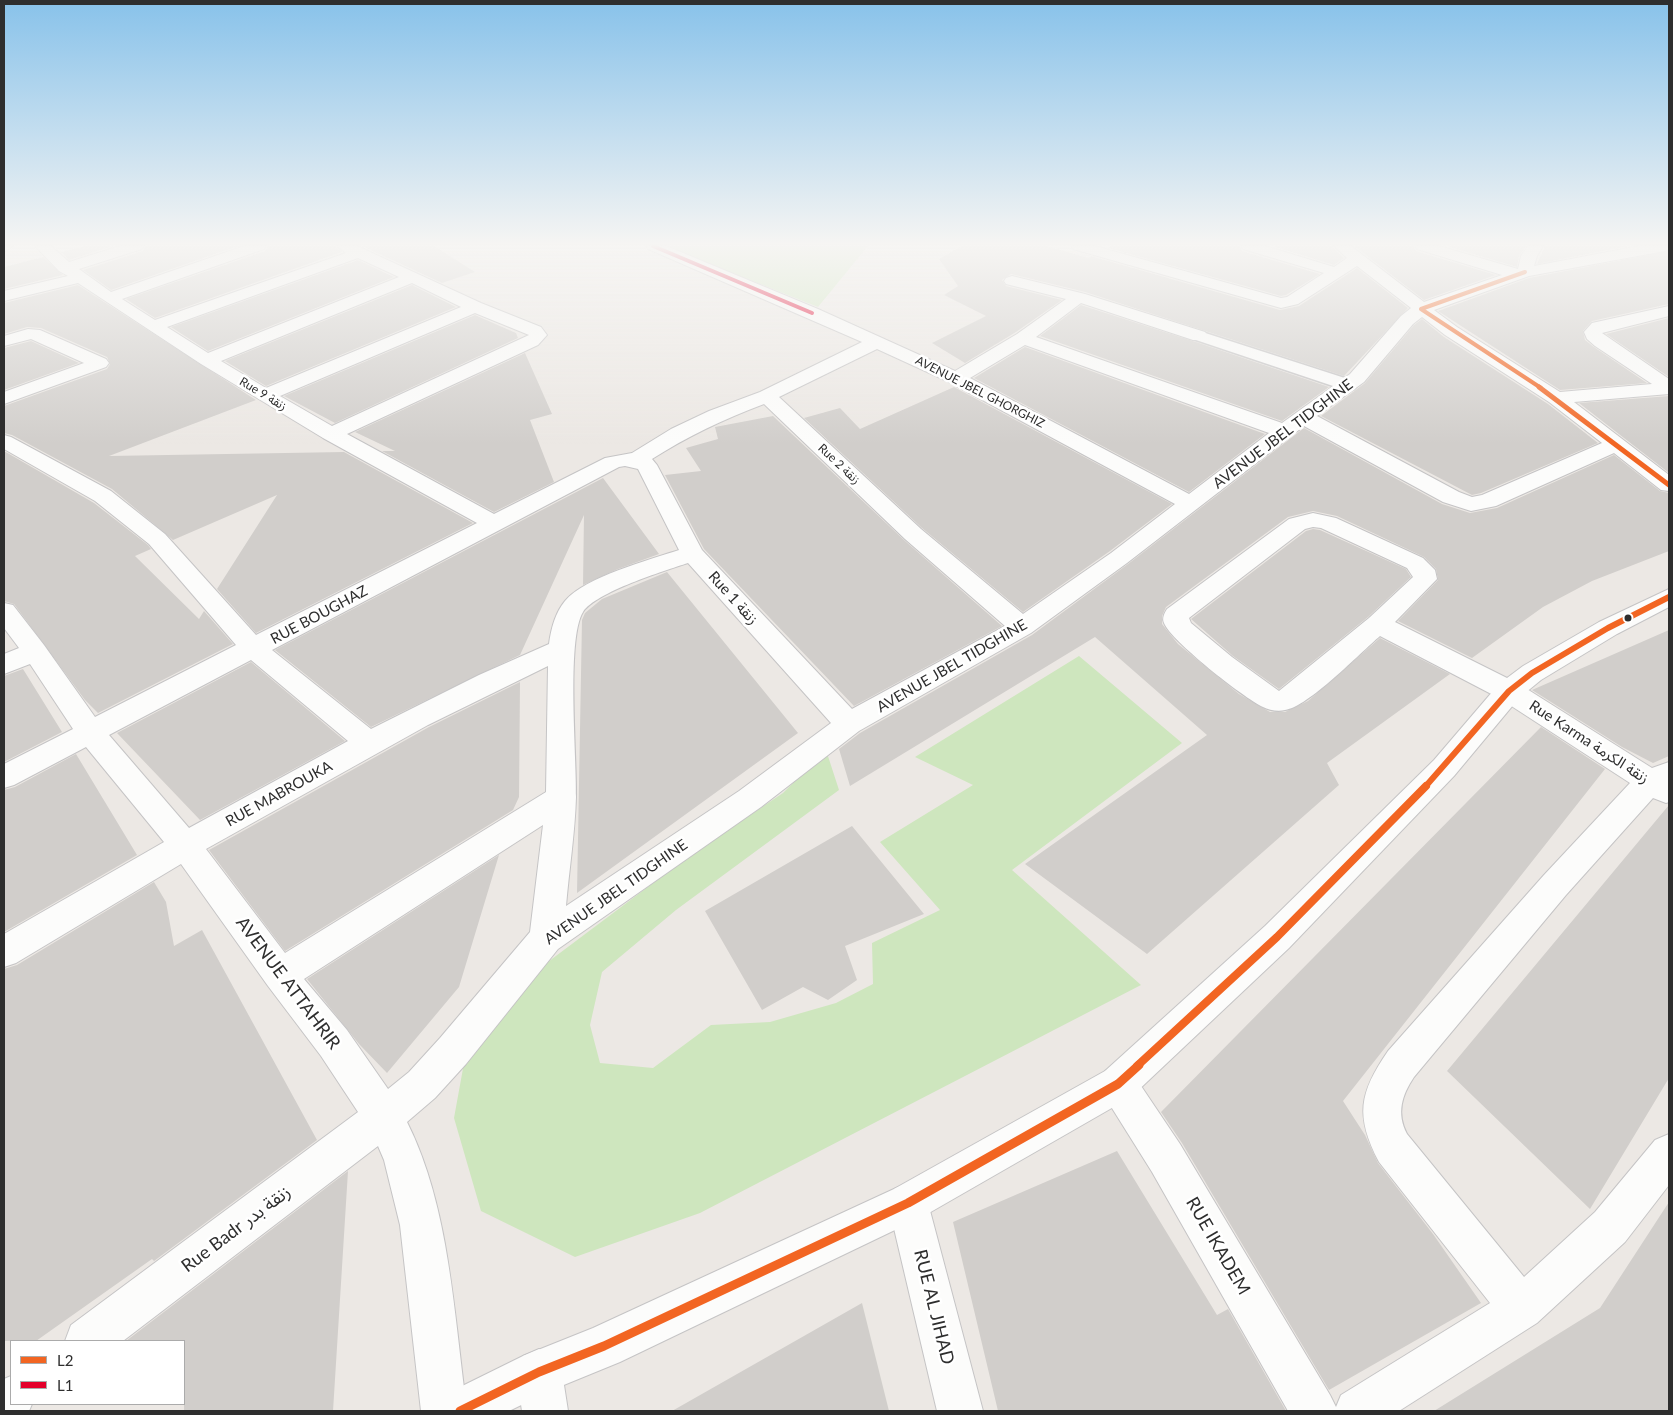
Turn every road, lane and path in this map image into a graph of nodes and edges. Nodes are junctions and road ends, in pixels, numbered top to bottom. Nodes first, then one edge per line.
1 (132, 312) edge
2 (193, 312) edge
3 (326, 312) edge
4 (463, 312) edge
5 (488, 312) edge
6 (807, 312) edge
7 (1059, 312) edge
8 (1125, 312) edge
9 (1417, 312) edge
10 (1426, 312) edge
11 (1666, 315) edge
12 (154, 326) junction
13 (1199, 336) joint
14 (1024, 338) junction
15 (4, 342) edge
16 (877, 342) junction
17 (207, 360) junction
18 (956, 378) junction
19 (1348, 385) junction
20 (1669, 387) edge
21 (264, 395) junction
22 (767, 396) junction
23 (4, 398) edge
24 (1556, 398) junction
25 (1295, 424) junction
26 (330, 434) junction
27 (4, 441) edge
28 (1614, 444) junction
29 (636, 460) junction
30 (1669, 485) edge
31 (1190, 503) junction
32 (494, 523) junction
33 (692, 553) junction
34 (1669, 597) edge
35 (4, 611) edge
36 (1378, 624) junction
37 (1022, 627) junction
38 (254, 649) junction
39 (561, 649) junction
40 (35, 651) junction
41 (4, 665) edge
42 (1509, 691) junction
43 (849, 724) junction
44 (90, 732) junction
45 (369, 743) junction
46 (4, 777) edge
47 (1663, 783) edge
48 (561, 798) junction
49 (186, 846) junction
50 (546, 938) junction
51 (4, 952) edge
52 (280, 975) junction
53 (1118, 1084) junction
54 (384, 1117) junction
55 (1669, 1154) edge
56 (908, 1203) junction
57 (1522, 1308) junction
58 (89, 1340) edge
59 (542, 1391) edge
60 (444, 1411) edge
61 (460, 1411) edge
62 (960, 1411) edge
63 (1314, 1411) edge
64 (1357, 1411) edge

1 - 12 street, Rue 9 زنقة
2 - 12 street
3 - 17 street
4 - 21 street
5 - 26 street
6 - 16 street, AVENUE JBEL GHORGHIZ
7 - 14 street
8 - 13 street
9 - 19 street, AVENUE JBEL TIDGHINE
10 - 24 street
11 - 20 street
12 - 17 street, Rue 9 زنقة
13 - 19 street
14 - 18 street
14 - 25 street
15 - 23 street
16 - 18 street, AVENUE JBEL GHORGHIZ
16 - 22 street
17 - 21 street, Rue 9 زنقة
18 - 31 street, AVENUE JBEL GHORGHIZ
19 - 25 street, AVENUE JBEL TIDGHINE
20 - 24 street
21 - 26 street, Rue 9 زنقة
22 - 29 street
22 - 37 street, Rue 2 زنقة
24 - 28 street
25 - 28 street
25 - 31 street, AVENUE JBEL TIDGHINE
26 - 32 street, Rue 9 زنقة
27 - 38 street
28 - 30 street
29 - 32 street, RUE BOUGHAZ
29 - 33 street, Rue 1 زنقة
31 - 37 street, AVENUE JBEL TIDGHINE
32 - 38 street, RUE BOUGHAZ
33 - 39 street
33 - 43 street, Rue 1 زنقة
34 - 42 street
35 - 40 street, AVENUE ATTAHRIR
36 - 36 street
36 - 42 street, Rue Karma زنقة الكرمة
37 - 43 street, AVENUE JBEL TIDGHINE
38 - 44 street, RUE BOUGHAZ
38 - 45 street
39 - 45 street, RUE MABROUKA
39 - 48 street
40 - 41 street
40 - 44 street, AVENUE ATTAHRIR
42 - 47 street, Rue Karma زنقة الكرمة
42 - 53 street
43 - 50 street, AVENUE JBEL TIDGHINE
44 - 46 street, RUE BOUGHAZ
44 - 49 street, AVENUE ATTAHRIR
45 - 49 street, RUE MABROUKA
47 - 57 street
48 - 50 street
48 - 52 street
49 - 51 street, RUE MABROUKA
49 - 52 street, AVENUE ATTAHRIR
50 - 54 street, AVENUE JBEL TIDGHINE
52 - 54 street, AVENUE ATTAHRIR
53 - 56 street
53 - 63 street, RUE IKADEM
54 - 58 street, Rue Badr زنقة بدر
54 - 60 street, AVENUE ATTAHRIR
55 - 57 street
56 - 59 street
56 - 62 street, RUE AL JIHAD
57 - 64 street
59 - 61 street

